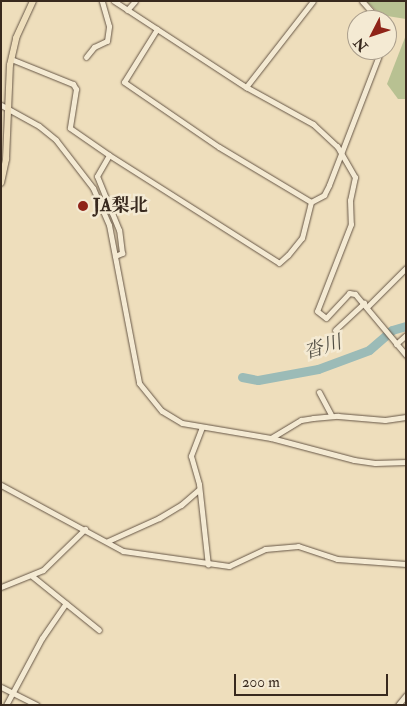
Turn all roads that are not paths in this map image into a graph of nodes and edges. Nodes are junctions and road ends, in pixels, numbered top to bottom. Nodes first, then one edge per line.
1 (33, 1) edge
2 (102, 1) edge
3 (114, 1) edge
4 (135, 1) edge
5 (313, 1) edge
6 (128, 10) junction
7 (156, 29) junction
8 (86, 57) dead end
9 (11, 59) junction
10 (377, 60) edge
11 (246, 88) junction
12 (1, 105) edge
13 (9, 108) junction
14 (342, 152) junction
15 (109, 155) junction
16 (1, 183) edge
17 (312, 202) junction
18 (115, 256) junction
19 (406, 268) edge
20 (366, 305) junction
21 (335, 330) dead end
22 (406, 335) edge
23 (396, 344) junction
24 (406, 355) edge
25 (319, 392) dead end
26 (332, 416) junction
27 (406, 417) edge
28 (202, 427) junction
29 (271, 438) junction
30 (406, 462) edge
31 (1, 485) edge
32 (198, 490) junction
33 (85, 529) junction
34 (108, 541) junction
35 (406, 564) edge
36 (208, 565) junction
37 (32, 576) junction
38 (1, 587) edge
39 (66, 603) junction
40 (100, 630) dead end
41 (1, 687) edge
42 (13, 693) junction
43 (406, 695) edge
44 (6, 705) edge
45 (37, 705) edge
46 (398, 705) edge

1 - 9 main road
2 - 8 street
3 - 6 street
4 - 6 street
5 - 11 street
6 - 7 street
7 - 11 street
7 - 17 street
9 - 13 main road
9 - 15 street
10 - 14 street
11 - 14 street
12 - 13 street
13 - 16 main road
13 - 18 street
14 - 17 street
14 - 20 street
15 - 17 street
15 - 18 street
18 - 28 street
19 - 20 street
20 - 21 street
20 - 23 street
22 - 23 street
23 - 24 street
25 - 26 street
26 - 27 street
26 - 29 street
28 - 29 street
28 - 32 street
29 - 30 street
31 - 33 street
32 - 34 street
32 - 36 street
33 - 34 street
33 - 37 street
34 - 36 street
35 - 36 street
37 - 38 street
37 - 39 street
39 - 40 street
39 - 42 street
41 - 42 street
42 - 44 street
42 - 45 street
43 - 46 street

